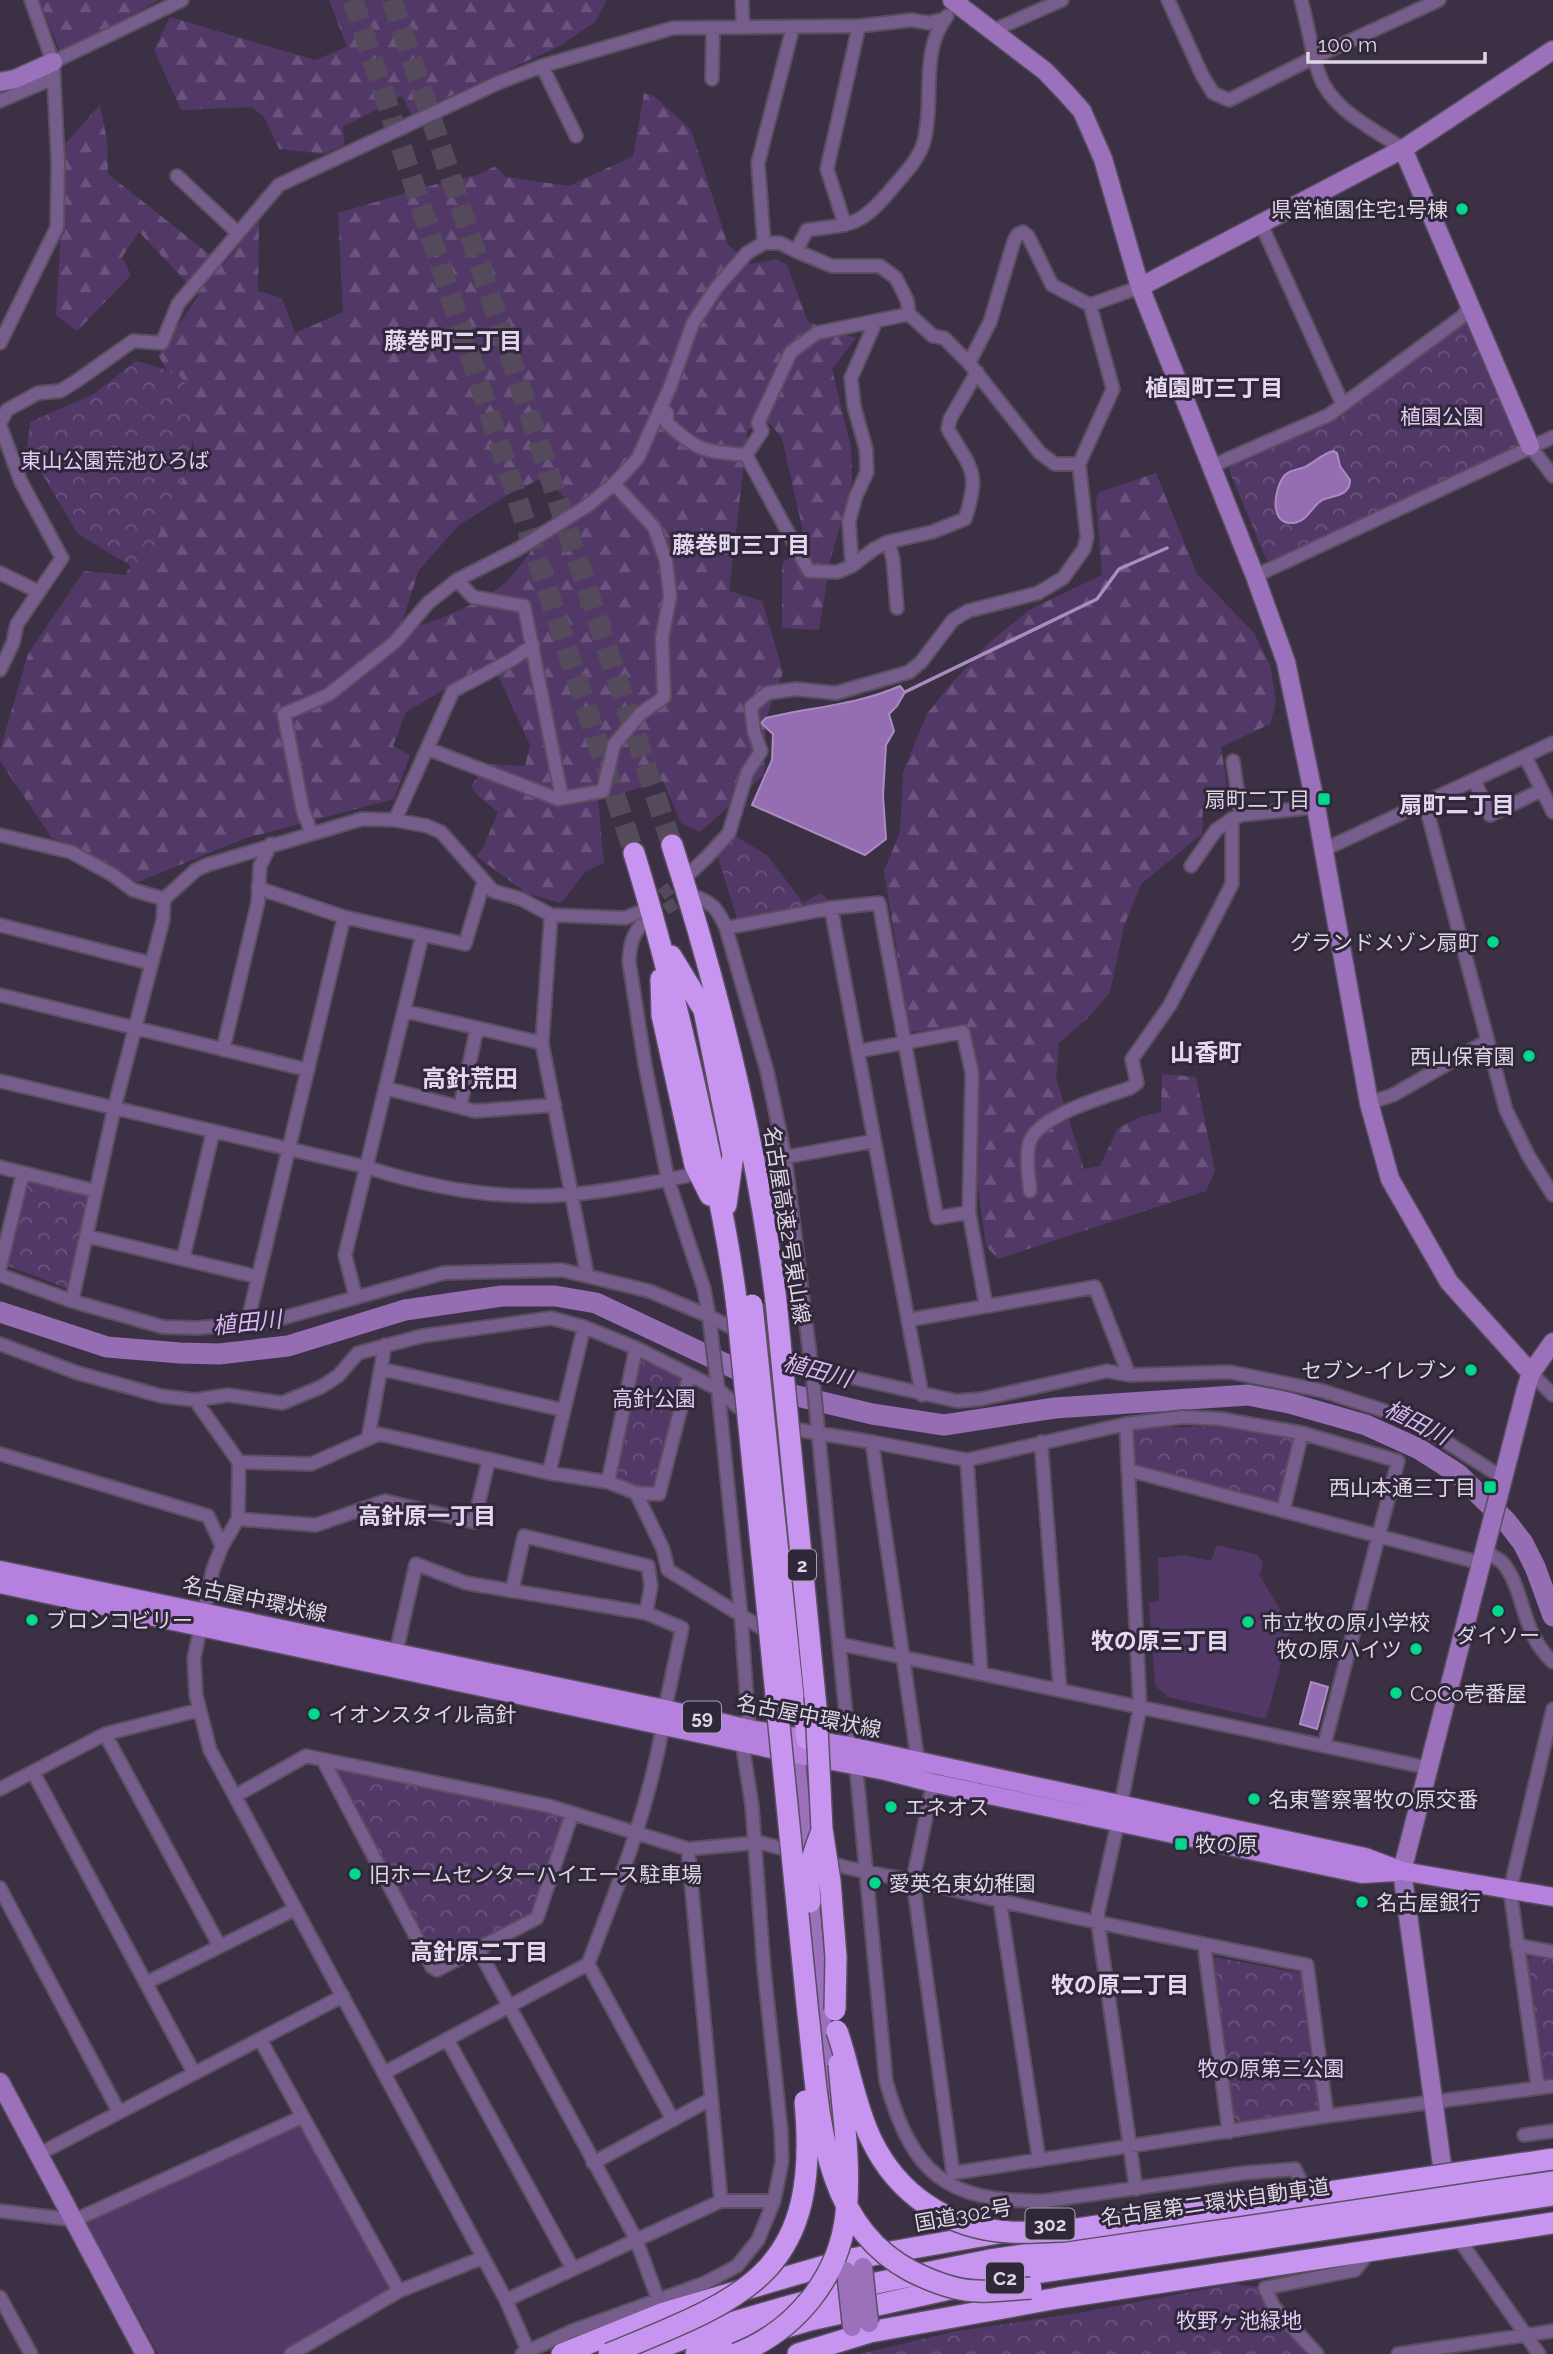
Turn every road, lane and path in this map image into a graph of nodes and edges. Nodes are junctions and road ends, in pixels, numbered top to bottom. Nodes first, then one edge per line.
1 (31, 0) edge
2 (181, 0) edge
3 (742, 0) edge
4 (1062, 0) edge
5 (1168, 0) edge
6 (1301, 0) edge
7 (1439, 0) edge
8 (954, 2) edge
9 (944, 19) junction
10 (859, 26) junction
11 (713, 27) junction
12 (743, 27) junction
13 (793, 27) junction
14 (992, 31) junction
15 (1553, 50) edge
16 (1315, 57) junction
17 (542, 66) junction
18 (54, 70) junction
19 (712, 79) dead end
20 (0, 82) edge
21 (0, 101) edge
22 (576, 136) dead end
23 (1403, 149) junction
24 (177, 176) dead end
25 (1261, 224) junction
26 (845, 225) junction
27 (238, 233) junction
28 (764, 243) junction
29 (796, 251) junction
30 (1140, 287) junction
31 (1090, 305) junction
32 (1469, 305) junction
33 (909, 314) junction
34 (876, 321) junction
35 (0, 343) edge
36 (973, 367) junction
37 (1343, 405) junction
38 (662, 407) junction
39 (0, 424) edge
40 (1553, 437) edge
41 (1531, 446) junction
42 (746, 455) junction
43 (1079, 464) junction
44 (1212, 466) junction
45 (1553, 476) edge
46 (614, 484) junction
47 (888, 542) junction
48 (852, 566) junction
49 (0, 573) edge
50 (1255, 576) junction
51 (457, 580) junction
52 (39, 592) junction
53 (897, 608) dead end
54 (533, 645) junction
55 (0, 666) edge
56 (1553, 744) edge
57 (429, 749) junction
58 (1525, 756) junction
59 (1233, 761) dead end
60 (1474, 780) junction
61 (1542, 790) junction
62 (562, 798) junction
63 (1424, 803) junction
64 (1316, 807) junction
65 (1553, 812) edge
66 (1237, 817) junction
67 (395, 820) junction
68 (312, 834) junction
69 (0, 835) edge
70 (271, 844) junction
71 (672, 845) tunnel mouth
72 (1323, 850) junction
73 (634, 853) tunnel mouth
74 (1191, 866) dead end
75 (691, 872) tunnel mouth
76 (484, 881) junction
77 (258, 888) junction
78 (696, 897) dead end
79 (164, 899) junction
80 (831, 908) junction
81 (551, 915) junction
82 (344, 917) junction
83 (0, 925) edge
84 (644, 925) junction
85 (726, 928) junction
86 (422, 936) junction
87 (150, 963) junction
88 (0, 995) edge
89 (404, 1011) junction
90 (136, 1028) junction
91 (477, 1028) junction
92 (1487, 1041) junction
93 (542, 1043) junction
94 (905, 1043) junction
95 (223, 1050) junction
96 (859, 1051) junction
97 (308, 1070) junction
98 (0, 1081) edge
99 (385, 1088) junction
100 (1370, 1104) junction
101 (555, 1105) junction
102 (460, 1107) junction
103 (114, 1109) junction
104 (213, 1132) junction
105 (874, 1140) junction
106 (289, 1149) junction
107 (785, 1157) junction
108 (760, 1165) junction
109 (0, 1167) edge
110 (366, 1167) junction
111 (23, 1173) junction
112 (685, 1176) dead end
113 (668, 1180) junction
114 (96, 1191) junction
115 (1030, 1191) dead end
116 (572, 1195) junction
117 (1553, 1195) edge
118 (969, 1212) junction
119 (86, 1236) junction
120 (183, 1259) junction
121 (0, 1267) edge
122 (587, 1274) junction
123 (0, 1275) edge
124 (258, 1277) junction
125 (356, 1298) junction
126 (72, 1301) junction
127 (758, 1304) junction
128 (986, 1306) junction
129 (709, 1316) junction
130 (908, 1320) junction
131 (247, 1324) junction
132 (584, 1327) junction
133 (1553, 1342) edge
134 (0, 1344) edge
135 (385, 1345) junction
136 (636, 1348) junction
137 (381, 1369) junction
138 (811, 1373) junction
139 (1531, 1373) junction
140 (1129, 1375) junction
141 (689, 1376) junction
142 (718, 1384) junction
143 (922, 1395) junction
144 (1553, 1395) edge
145 (195, 1400) junction
146 (738, 1407) dead end
147 (564, 1410) junction
148 (1126, 1424) junction
149 (817, 1427) junction
150 (799, 1430) dead end
151 (1302, 1433) junction
152 (368, 1439) junction
153 (872, 1442) junction
154 (1041, 1442) junction
155 (0, 1454) edge
156 (489, 1459) junction
157 (967, 1460) junction
158 (240, 1462) junction
159 (1128, 1470) junction
160 (549, 1473) junction
161 (1503, 1480) junction
162 (608, 1482) junction
163 (636, 1493) junction
164 (1283, 1511) junction
165 (238, 1519) junction
166 (1378, 1537) junction
167 (222, 1546) junction
168 (1483, 1557) junction
169 (0, 1570) edge
170 (0, 1584) edge
171 (512, 1591) junction
172 (646, 1613) junction
173 (741, 1616) junction
174 (201, 1619) junction
175 (781, 1642) dead end
176 (840, 1644) junction
177 (396, 1653) junction
178 (902, 1657) junction
179 (1553, 1662) edge
180 (981, 1673) junction
181 (1060, 1690) junction
182 (1140, 1707) junction
183 (1553, 1709) edge
184 (199, 1710) junction
185 (664, 1717) junction
186 (105, 1734) junction
187 (746, 1736) junction
188 (849, 1746) junction
189 (1324, 1746) junction
190 (802, 1747) junction
191 (323, 1760) junction
192 (918, 1762) junction
193 (856, 1765) junction
194 (1429, 1768) junction
195 (33, 1772) junction
196 (933, 1783) junction
197 (0, 1789) edge
198 (235, 1796) junction
199 (1120, 1813) junction
200 (572, 1814) junction
201 (789, 1830) junction
202 (637, 1834) junction
203 (754, 1842) junction
204 (688, 1849) junction
205 (813, 1858) junction
206 (1402, 1871) junction
207 (866, 1872) junction
208 (913, 1880) junction
209 (0, 1888) edge
210 (1510, 1890) junction
211 (1553, 1898) edge
212 (1000, 1902) junction
213 (295, 1909) junction
214 (1098, 1923) junction
215 (1204, 1944) junction
216 (219, 1945) junction
217 (1517, 1945) junction
218 (478, 1949) junction
219 (1553, 1952) edge
220 (588, 1964) junction
221 (146, 1983) junction
222 (343, 1996) junction
223 (509, 2006) junction
224 (837, 2031) junction
225 (260, 2039) junction
226 (447, 2039) junction
227 (194, 2073) junction
228 (384, 2073) junction
229 (0, 2082) edge
230 (1553, 2086) edge
231 (1538, 2088) junction
232 (711, 2099) junction
233 (1433, 2101) junction
234 (119, 2112) junction
235 (302, 2116) junction
236 (1327, 2116) junction
237 (673, 2120) junction
238 (1553, 2131) edge
239 (1229, 2132) junction
240 (1524, 2135) dead end
241 (1130, 2147) junction
242 (39, 2154) junction
243 (1552, 2154) edge
244 (1039, 2160) junction
245 (593, 2163) junction
246 (1442, 2165) junction
247 (949, 2177) junction
248 (1553, 2178) edge
249 (1303, 2186) junction
250 (1136, 2189) junction
251 (1553, 2195) edge
252 (721, 2201) junction
253 (774, 2201) junction
254 (0, 2211) edge
255 (1553, 2212) edge
256 (75, 2220) junction
257 (1319, 2221) junction
258 (1553, 2223) edge
259 (1458, 2238) junction
260 (636, 2239) junction
261 (1370, 2251) junction
262 (482, 2258) junction
263 (854, 2263) junction
264 (573, 2269) junction
265 (399, 2291) junction
266 (0, 2297) edge
267 (658, 2299) junction
268 (506, 2300) junction
269 (861, 2330) junction
270 (1553, 2331) edge
271 (1526, 2335) junction
272 (525, 2352) edge
273 (31, 2354) edge
274 (145, 2354) edge
275 (291, 2354) edge
276 (562, 2354) edge
277 (609, 2354) edge
278 (643, 2354) edge
279 (696, 2354) edge
280 (736, 2354) edge
281 (798, 2354) edge
282 (1317, 2354) edge
283 (1398, 2354) edge
284 (1539, 2354) edge

1 - 18 street
2 - 18 street
3 - 12 street
4 - 14 street
5 - 16 street
6 - 16 street
7 - 16 street
8 - 9 street
8 - 14 street
9 - 10 street
9 - 26 street
10 - 13 street
10 - 26 street
11 - 12 street
11 - 17 street
11 - 19 street
12 - 13 street
13 - 28 street
14 - 30 street
15 - 23 street
16 - 23 street
17 - 22 street
17 - 27 street
18 - 20 street
18 - 21 street
18 - 35 street
23 - 25 street
23 - 32 street
24 - 27 street
25 - 30 street
25 - 37 street
26 - 29 street
27 - 39 street
28 - 29 street
28 - 38 street
29 - 33 street
30 - 31 street
30 - 44 street
31 - 36 street
31 - 43 street
32 - 37 street
32 - 41 street
33 - 34 street
33 - 36 street
34 - 42 street
34 - 48 street
36 - 43 street
36 - 47 street
37 - 44 street
38 - 42 street
38 - 46 street
39 - 52 street
40 - 41 street
41 - 45 street
41 - 50 street
42 - 48 street
43 - 75 street
44 - 50 street
46 - 51 street
46 - 62 street
47 - 48 street
47 - 53 street
49 - 52 street
50 - 64 street
51 - 54 street
51 - 68 street
52 - 55 street
54 - 57 street
54 - 62 street
56 - 58 street
57 - 62 street
57 - 67 street
58 - 60 street
58 - 61 street
59 - 66 street
60 - 61 street
60 - 63 street
61 - 65 street
63 - 72 street
63 - 92 street
64 - 66 street
64 - 72 street
66 - 74 street
66 - 115 street
67 - 68 street
67 - 76 street
68 - 70 street
69 - 79 street
70 - 77 street
70 - 79 street
71 - 108 highway, 名古屋高速2号東山線 / 2
72 - 100 street
73 - 84 highway, 2
76 - 81 street
76 - 86 street
77 - 82 street
77 - 95 street
78 - 85 street
79 - 87 street
80 - 85 street
80 - 94 street
80 - 96 street
81 - 84 street
81 - 93 street
82 - 86 street
82 - 97 street
83 - 87 street
84 - 113 street
84 - 127 highway, 名古屋高速2号東山線 / 2
85 - 107 street
86 - 89 street
87 - 90 street
88 - 90 street
89 - 91 street
89 - 99 street
90 - 95 street
90 - 103 street
91 - 93 street
91 - 102 street
92 - 100 street
92 - 117 street
93 - 101 street
94 - 96 street
94 - 118 street
94 - 118 street
95 - 97 street
96 - 105 street
97 - 106 street
98 - 103 street
99 - 102 street
99 - 110 street
100 - 139 street
101 - 102 street
101 - 116 street
103 - 104 street
103 - 114 street
104 - 106 street
104 - 120 street
105 - 107 street
105 - 130 street
106 - 110 street
106 - 124 street
107 - 108 street
107 - 138 street
108 - 127 highway, 名古屋高速2号東山線 / 2
109 - 111 street
110 - 116 street
110 - 125 street
111 - 114 street
111 - 121 street
112 - 113 street
113 - 116 street
113 - 129 street
114 - 119 street
116 - 122 street
118 - 128 street
119 - 120 street
119 - 126 street
120 - 124 street
122 - 125 street
122 - 129 street
123 - 126 street
124 - 131 street
125 - 131 street
126 - 131 street
127 - 190 highway
127 - 201 highway, 名古屋高速2号東山線 / 2, bridge
127 - 224 highway, 名古屋高速2号東山線 / 2, bridge
128 - 130 street
128 - 140 street
129 - 138 street
129 - 142 street
130 - 143 street
132 - 135 street
132 - 136 street
132 - 147 street
133 - 139 street
134 - 145 street
135 - 137 street
135 - 145 street
136 - 141 street
136 - 162 street
137 - 147 street
137 - 152 street
138 - 143 street
138 - 149 street
139 - 144 street
139 - 161 street
140 - 143 street
140 - 161 street
141 - 142 street
141 - 163 street
142 - 146 street
142 - 173 street
145 - 158 street
147 - 160 street
148 - 151 street
148 - 154 street
148 - 159 street
149 - 150 street
149 - 153 street
149 - 176 street
151 - 164 street
151 - 166 street
152 - 156 street
152 - 158 street
153 - 157 street
153 - 178 street
154 - 157 street
154 - 181 street
155 - 167 street
156 - 160 street
156 - 165 street
157 - 180 street
158 - 165 street
159 - 164 street
159 - 182 street
160 - 162 street
161 - 168 street
162 - 163 street
163 - 173 street
164 - 166 street
165 - 167 street
166 - 168 street
166 - 189 street
167 - 174 street
168 - 179 street
168 - 194 street
169 - 174 main road, 名古屋中環状線 / 59
170 - 174 main road, 名古屋中環状線 / 59
171 - 172 street
171 - 172 street
171 - 177 street
172 - 185 street
173 - 175 street
173 - 187 street
174 - 177 main road, 名古屋中環状線 / 59
174 - 184 street
174 - 185 main road, 名古屋中環状線 / 59
176 - 178 street
176 - 188 street
177 - 185 main road, 名古屋中環状線 / 59
178 - 180 street
178 - 192 street
180 - 181 street
181 - 182 street
182 - 189 street
182 - 199 street
183 - 210 street
184 - 186 street
184 - 198 street
185 - 187 main road, 名古屋中環状線 / 59
185 - 202 street
186 - 195 street
186 - 216 street
187 - 190 main road, 名古屋中環状線 / 59
187 - 203 street
188 - 190 main road, 名古屋中環状線 / 59
188 - 192 main road, 名古屋中環状線 / 59
189 - 194 street
190 - 193 main road, 名古屋中環状線 / 59
190 - 205 street
191 - 198 street
191 - 200 street
191 - 218 street
192 - 199 main road, 名古屋中環状線 / 59
193 - 196 main road, 名古屋中環状線 / 59
193 - 207 street
194 - 206 street
195 - 197 street
195 - 221 street
196 - 199 main road, 名古屋中環状線 / 59
196 - 208 street
198 - 213 street
199 - 206 main road, 名古屋中環状線 / 59
199 - 214 street
200 - 202 street
200 - 218 street
201 - 255 highway, bridge
201 - 277 highway, bridge
202 - 204 street
202 - 220 street
203 - 204 street
203 - 205 street
203 - 253 street
204 - 232 street
205 - 207 street
205 - 263 street
206 - 210 main road, 名古屋中環状線 / 59
206 - 233 street
207 - 208 street
207 - 247 street
208 - 212 street
208 - 247 street
209 - 234 street
210 - 211 main road, 名古屋中環状線 / 59
210 - 217 street
212 - 214 street
212 - 244 street
213 - 216 street
213 - 222 street
214 - 215 street
214 - 241 street
215 - 236 street
215 - 239 street
216 - 221 street
217 - 219 street
217 - 231 street
218 - 223 street
220 - 223 street
220 - 237 street
221 - 227 street
222 - 225 street
222 - 228 street
223 - 226 street
223 - 245 street
224 - 243 highway, bridge
224 - 280 highway, bridge
225 - 227 street
225 - 235 street
226 - 228 street
226 - 264 street
227 - 234 street
228 - 262 street
229 - 242 street
230 - 231 street
231 - 233 street
232 - 237 street
232 - 252 street
233 - 236 street
233 - 246 street
234 - 242 street
235 - 256 street
235 - 265 street
236 - 239 street
237 - 245 street
238 - 240 street
239 - 241 street
241 - 244 street
241 - 250 street
242 - 256 street
243 - 246 highway, 国道302号 / 302
244 - 247 street
245 - 260 street
246 - 249 highway, 国道302号 / 302
247 - 250 street
248 - 257 highway, 名古屋第二環状自動車道 / C2
249 - 250 street
249 - 263 highway, 国道302号 / 302
251 - 257 highway, 名古屋第二環状自動車道 / C2
252 - 253 street
252 - 260 street
253 - 267 street
254 - 256 street
256 - 274 street
257 - 278 highway, 名古屋第二環状自動車道 / C2
257 - 279 highway, 名古屋第二環状自動車道 / C2
258 - 259 highway
259 - 261 highway
259 - 271 street
260 - 264 street
260 - 267 street
261 - 269 highway
261 - 282 street
262 - 265 street
262 - 268 street
263 - 269 street, bridge
263 - 276 highway, 国道302号 / 302
264 - 268 street
265 - 275 street
266 - 273 street
267 - 272 street
268 - 272 street
269 - 281 highway
270 - 271 street
271 - 283 street
271 - 284 street

